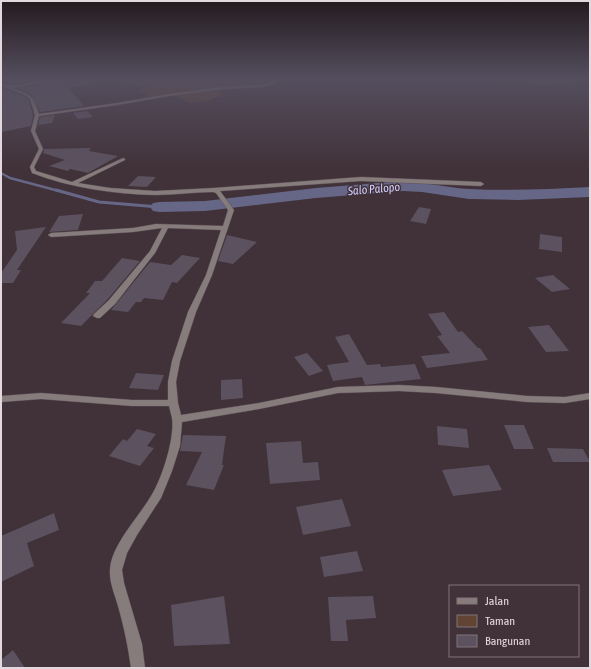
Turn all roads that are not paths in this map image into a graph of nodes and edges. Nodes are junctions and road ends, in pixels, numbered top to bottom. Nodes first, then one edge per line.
1 (35, 109) edge
2 (77, 109) edge
3 (37, 115) junction
4 (123, 159) dead end
5 (74, 183) junction
6 (481, 184) dead end
7 (216, 191) junction
8 (166, 226) junction
9 (225, 228) junction
10 (51, 235) dead end
11 (97, 316) dead end
12 (590, 396) edge
13 (1, 399) edge
14 (173, 403) junction
15 (177, 418) junction
16 (138, 668) edge

1 - 3 street
2 - 3 street
3 - 5 street
4 - 5 street
5 - 7 street
6 - 7 street
7 - 9 street
8 - 9 street
8 - 10 street
8 - 11 street
9 - 14 street
12 - 15 street
13 - 14 street
14 - 15 street
15 - 16 street

